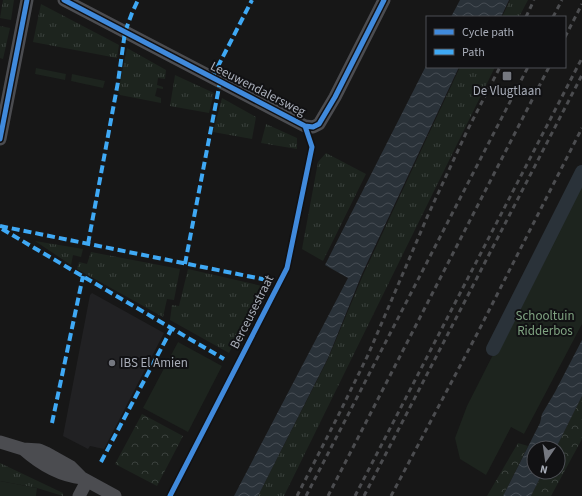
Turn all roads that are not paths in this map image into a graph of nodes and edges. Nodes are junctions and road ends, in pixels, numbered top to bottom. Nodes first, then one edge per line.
1 (27, 0) edge
2 (64, 0) edge
3 (384, 0) edge
4 (0, 139) edge
5 (0, 442) edge
6 (85, 480) junction
7 (79, 496) edge
8 (116, 496) edge

1 - 4 street
2 - 3 street, Leeuwendalersweg
5 - 6 street
6 - 7 street
6 - 8 street

